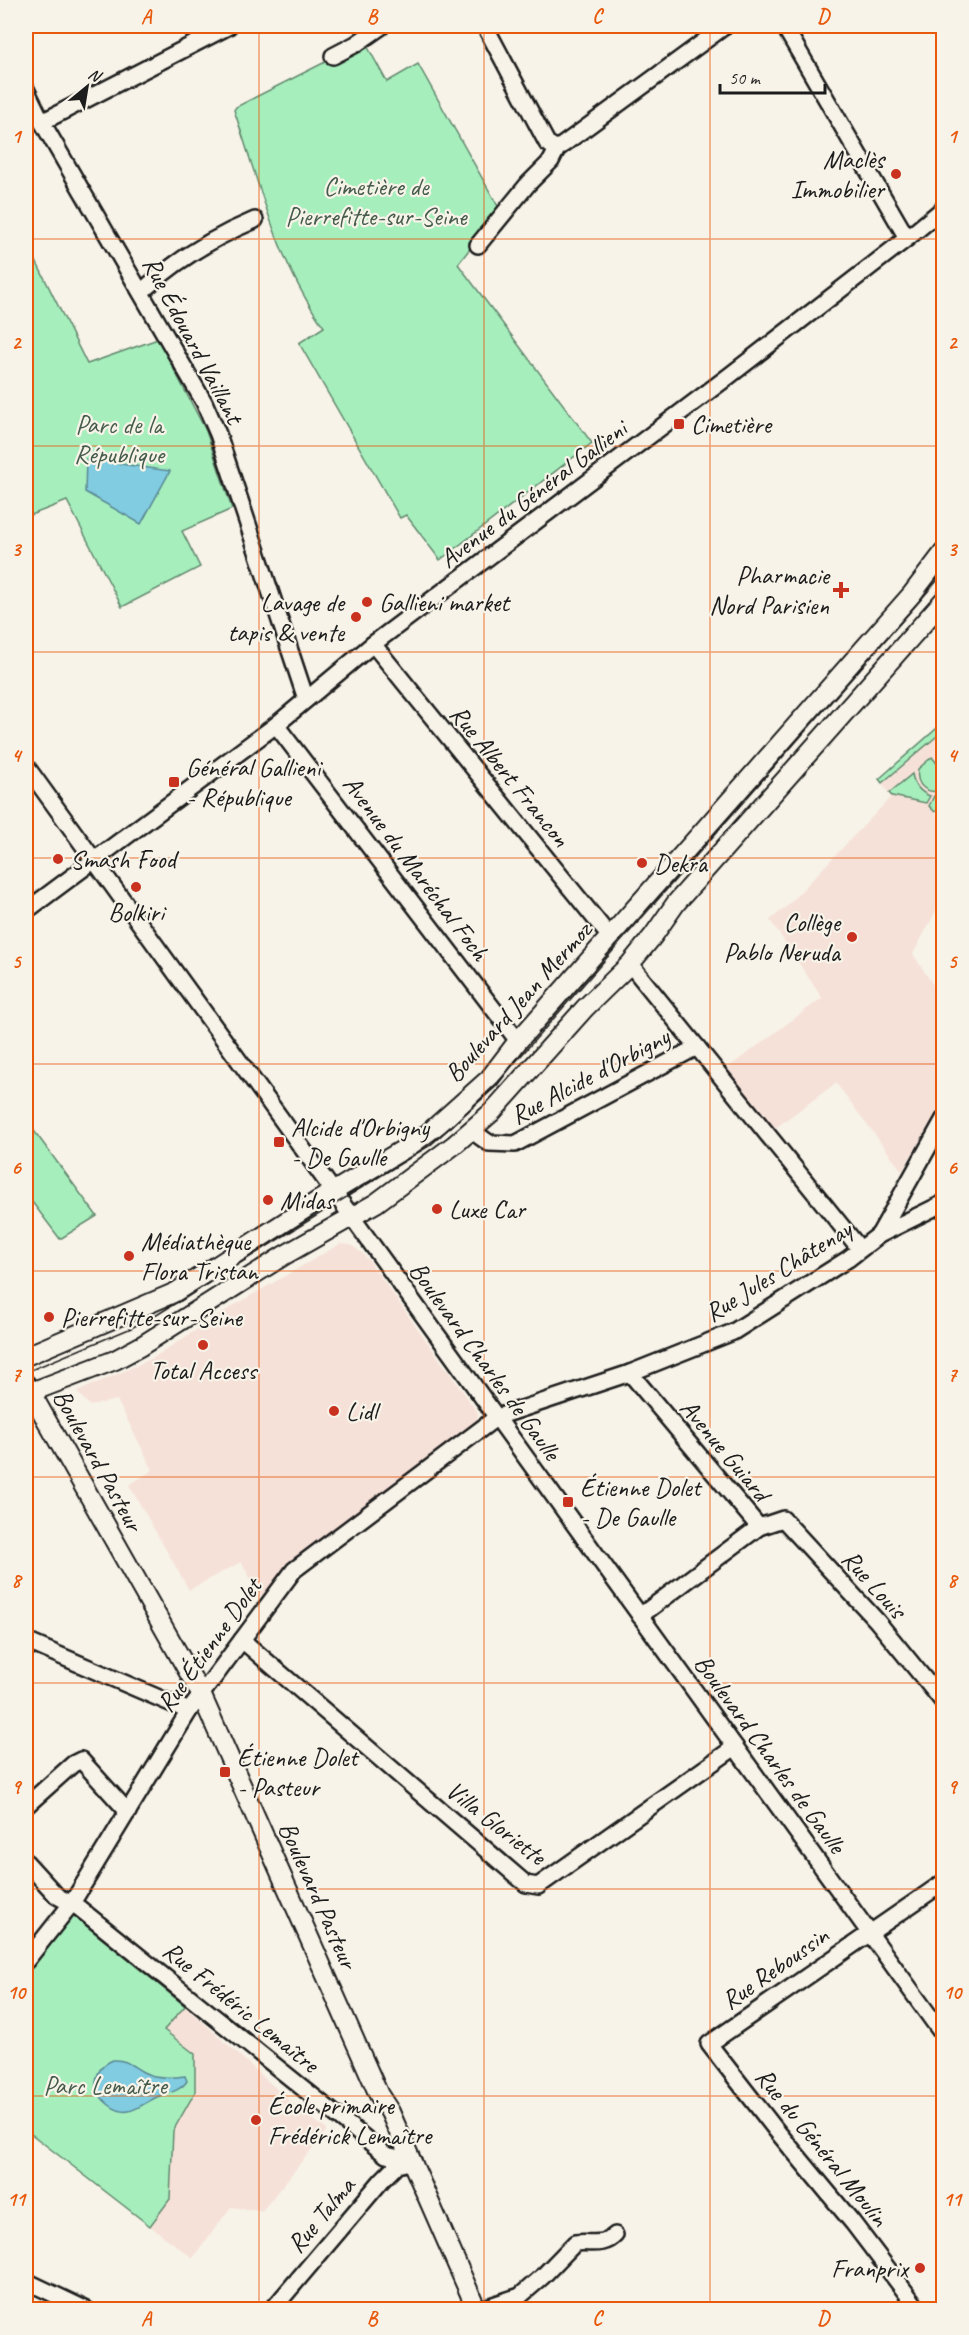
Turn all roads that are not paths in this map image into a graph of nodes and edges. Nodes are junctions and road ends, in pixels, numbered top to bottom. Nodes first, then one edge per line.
1 (229, 26) edge
2 (382, 26) edge
3 (485, 26) edge
4 (725, 26) edge
5 (783, 26) edge
6 (333, 56) dead end
7 (26, 89) edge
8 (42, 122) junction
9 (557, 149) junction
10 (944, 208) edge
11 (255, 220) dead end
12 (907, 238) junction
13 (478, 245) dead end
14 (141, 292) junction
15 (944, 552) edge
16 (944, 600) edge
17 (373, 645) junction
18 (306, 699) junction
19 (276, 725) junction
20 (26, 766) edge
21 (93, 860) junction
22 (26, 911) edge
23 (610, 937) junction
24 (630, 963) junction
25 (518, 1041) junction
26 (697, 1047) junction
27 (944, 1119) edge
28 (472, 1131) junction
29 (332, 1192) junction
30 (942, 1206) edge
31 (351, 1218) junction
32 (879, 1235) junction
33 (860, 1249) junction
34 (26, 1356) edge
35 (630, 1372) junction
36 (27, 1390) edge
37 (496, 1417) junction
38 (759, 1527) junction
39 (640, 1616) junction
40 (242, 1640) junction
41 (26, 1641) edge
42 (201, 1694) junction
43 (944, 1702) edge
44 (189, 1711) junction
45 (735, 1748) junction
46 (26, 1806) edge
47 (128, 1812) junction
48 (26, 1862) edge
49 (944, 1882) edge
50 (72, 1903) junction
51 (869, 1932) junction
52 (26, 1961) edge
53 (944, 2036) edge
54 (709, 2044) joint
55 (413, 2161) junction
56 (615, 2235) dead end
57 (26, 2281) edge
58 (87, 2310) edge
59 (272, 2310) edge
60 (478, 2310) edge
61 (919, 2310) edge

1 - 8 street
2 - 6 street
3 - 9 street
4 - 9 street
5 - 12 street
7 - 8 street, Rue Édouard Vaillant
8 - 14 street, Rue Édouard Vaillant
9 - 13 street
10 - 12 street, Avenue du Général Gallieni
11 - 14 street
12 - 17 street, Avenue du Général Gallieni
14 - 18 street, Rue Édouard Vaillant
15 - 23 main road, Boulevard Jean Mermoz
16 - 24 main road
17 - 18 street, Avenue du Général Gallieni
17 - 23 street, Rue Albert Francon
18 - 19 street, Avenue du Général Gallieni
19 - 21 street, Avenue du Général Gallieni
19 - 25 street, Avenue du Maréchal Foch
20 - 21 street, Boulevard Charles de Gaulle
21 - 22 street, Avenue du Général Gallieni
21 - 29 street, Boulevard Charles de Gaulle
23 - 25 main road, Boulevard Jean Mermoz
24 - 26 street
24 - 28 main road
25 - 29 main road, Boulevard Jean Mermoz
26 - 28 street, Rue Alcide d'Orbigny
26 - 33 street
27 - 32 street
28 - 31 main road
29 - 31 street, Boulevard Charles de Gaulle
29 - 34 main road, Boulevard Jean Mermoz
30 - 32 street, Rue Jules Châtenay
31 - 36 main road
31 - 37 street, Boulevard Charles de Gaulle
32 - 33 street, Rue Jules Châtenay
33 - 35 street, Rue Jules Châtenay
35 - 37 street, Rue Jules Châtenay
35 - 38 street, Avenue Guiard
36 - 42 main road, Boulevard Pasteur
37 - 39 street, Boulevard Charles de Gaulle
37 - 40 street, Rue Étienne Dolet
38 - 39 street, Avenue Guiard
38 - 43 street, Rue Louis
39 - 45 street, Boulevard Charles de Gaulle
40 - 42 street, Rue Étienne Dolet
40 - 45 street, Villa Gloriette
41 - 44 street
42 - 44 street, Rue Étienne Dolet
42 - 55 main road, Boulevard Pasteur
44 - 47 street, Rue Étienne Dolet
45 - 51 street, Boulevard Charles de Gaulle
46 - 47 street
47 - 50 street, Rue Étienne Dolet
48 - 50 street, Rue Frédéric Lemaître
49 - 51 street, Rue Reboussin
50 - 52 street, Rue Étienne Dolet
50 - 55 street, Rue Frédéric Lemaître
51 - 53 street, Boulevard Charles de Gaulle
51 - 54 street, Rue Reboussin
54 - 61 street, Rue du Général Moulin
55 - 59 street, Rue Talma
55 - 60 main road, Boulevard Pasteur
56 - 60 street
57 - 58 street

